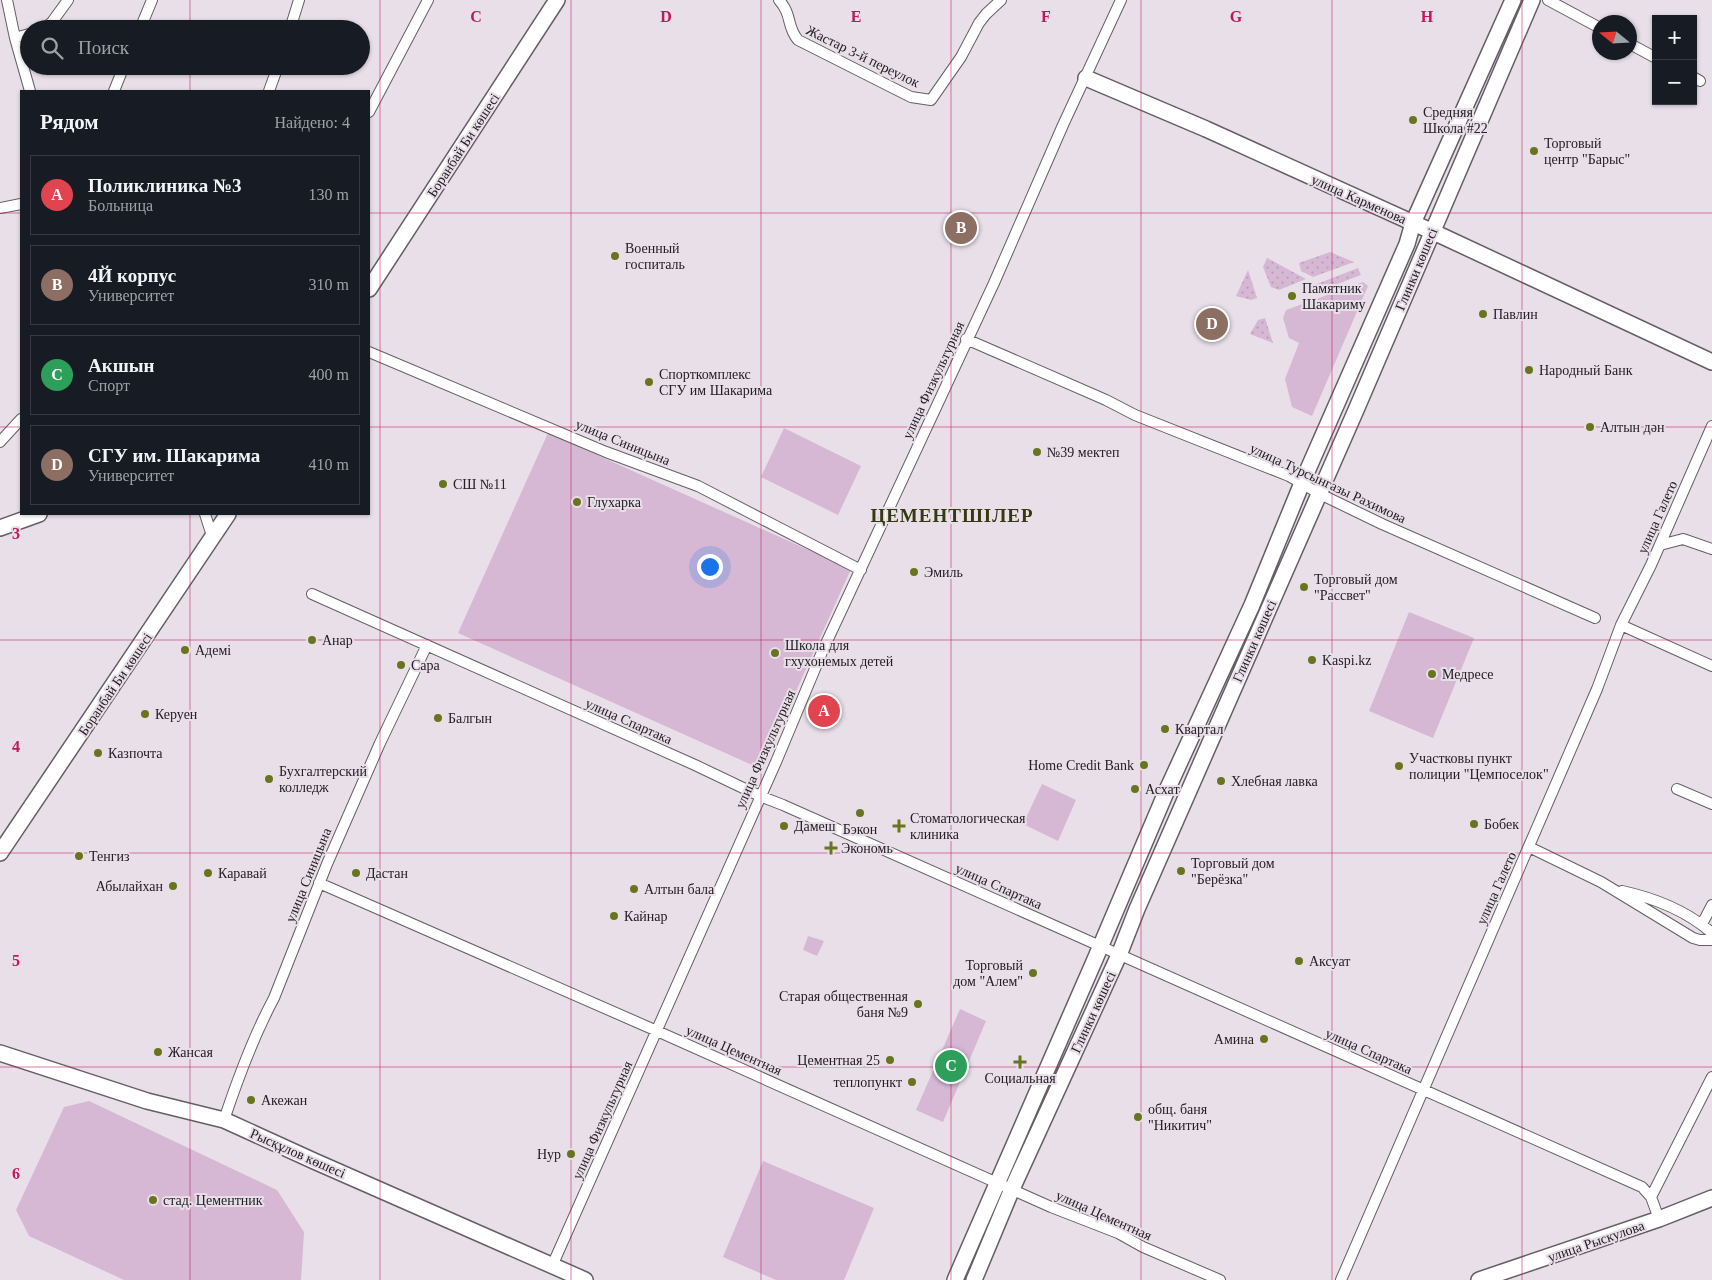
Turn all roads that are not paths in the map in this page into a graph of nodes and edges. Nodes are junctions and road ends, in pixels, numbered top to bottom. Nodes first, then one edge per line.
1 (7, 0) edge
2 (68, 0) edge
3 (152, 0) edge
4 (299, 0) edge
5 (428, 0) edge
6 (557, 0) edge
7 (779, 0) edge
8 (1002, 0) edge
9 (1121, 0) edge
10 (1513, 0) edge
11 (1532, 0) edge
12 (1548, 0) edge
13 (51, 20) edge
14 (144, 20) edge
15 (293, 20) edge
16 (1592, 24) edge
17 (20, 37) edge
18 (15, 38) junction
19 (1637, 48) edge
20 (20, 56) edge
21 (1652, 56) edge
22 (25, 75) edge
23 (120, 75) edge
24 (275, 75) edge
25 (1086, 78) junction
26 (30, 90) edge
27 (114, 90) edge
28 (269, 90) edge
29 (370, 110) edge
30 (20, 204) edge
31 (0, 208) edge
32 (1413, 223) junction
33 (1432, 231) junction
34 (370, 287) edge
35 (966, 339) junction
36 (370, 352) edge
37 (1712, 362) edge
38 (20, 420) edge
39 (1712, 426) edge
40 (0, 442) edge
41 (1302, 483) junction
42 (1320, 494) junction
43 (36, 515) edge
44 (205, 515) edge
45 (227, 515) edge
46 (0, 528) edge
47 (213, 539) junction
48 (1660, 545) junction
49 (1712, 549) edge
50 (861, 570) junction
51 (312, 594) dead end
52 (1595, 618) dead end
53 (1621, 625) junction
54 (427, 645) junction
55 (1712, 666) edge
56 (1677, 789) dead end
57 (760, 796) junction
58 (1712, 804) edge
59 (1529, 847) junction
60 (0, 853) edge
61 (319, 883) junction
62 (1614, 889) junction
63 (1712, 905) edge
64 (1702, 924) junction
65 (1712, 933) edge
66 (1712, 940) edge
67 (1101, 946) junction
68 (1119, 955) junction
69 (657, 1031) junction
70 (0, 1053) edge
71 (1712, 1078) edge
72 (1422, 1090) junction
73 (224, 1120) junction
74 (998, 1182) junction
75 (1012, 1189) junction
76 (1651, 1197) junction
77 (1712, 1198) edge
78 (1659, 1219) junction
79 (552, 1266) junction
80 (585, 1280) edge
81 (955, 1280) edge
82 (974, 1280) edge
83 (1220, 1280) edge
84 (1341, 1280) edge
85 (1479, 1280) edge

1 - 18 street
2 - 13 street
3 - 14 street
4 - 15 street
5 - 29 street
6 - 34 main road, Боранбай Би көшесі
7 - 8 street, Жастар 3-й переулок
9 - 25 street, улица Физкультурная
10 - 32 main road, Глинки көшесі
11 - 33 main road, Глинки көшесі
12 - 16 street
17 - 18 street
18 - 20 street
19 - 21 street
22 - 26 street
23 - 27 street
24 - 28 street
25 - 32 main road, улица Карменова
25 - 35 street, улица Физкультурная
30 - 31 street
32 - 33 main road, улица Карменова
32 - 41 main road, Глинки көшесі
33 - 37 main road, улица Карменова
33 - 42 main road, Глинки көшесі
35 - 41 street, улица Турсынгазы Рахимова
35 - 50 street, улица Физкультурная
36 - 50 street, улица Синицына
38 - 40 street
39 - 48 street, улица Галето
41 - 42 street, улица Турсынгазы Рахимова
41 - 67 main road, Глинки көшесі
42 - 52 street, улица Турсынгазы Рахимова
42 - 68 main road, Глинки көшесі
43 - 46 main road
44 - 47 street
45 - 47 main road, Боранбай Би көшесі
47 - 60 main road, Боранбай Би көшесі
48 - 49 street
48 - 53 street, улица Галето
50 - 57 street, улица Физкультурная
51 - 54 street, улица Спартака
53 - 55 street
53 - 59 street, улица Галето
54 - 57 street, улица Спартака
54 - 61 street, улица Синицына
56 - 58 street
57 - 67 street, улица Спартака
57 - 69 street, улица Физкультурная
59 - 62 street
59 - 72 street, улица Галето
61 - 69 street, улица Цементная
61 - 73 street, улица Синицына
62 - 64 street
62 - 66 street
63 - 64 street
64 - 65 street
67 - 68 street, улица Спартака
67 - 74 main road, Глинки көшесі
68 - 72 street, улица Спартака
68 - 75 main road, Глинки көшесі
69 - 74 street, улица Цементная
69 - 79 street, улица Физкультурная
70 - 73 main road, Рысқұлов көшесі
71 - 76 street
72 - 76 street, улица Спартака
72 - 84 street, улица Галето
73 - 79 main road, Рысқұлов көшесі
74 - 75 street, улица Цементная
74 - 81 main road, Глинки көшесі
75 - 82 main road, Глинки көшесі
75 - 83 street, улица Цементная
76 - 78 street
77 - 78 main road, улица Рыскулова
78 - 85 main road, улица Рыскулова
79 - 80 main road, Рысқұлов көшесі

